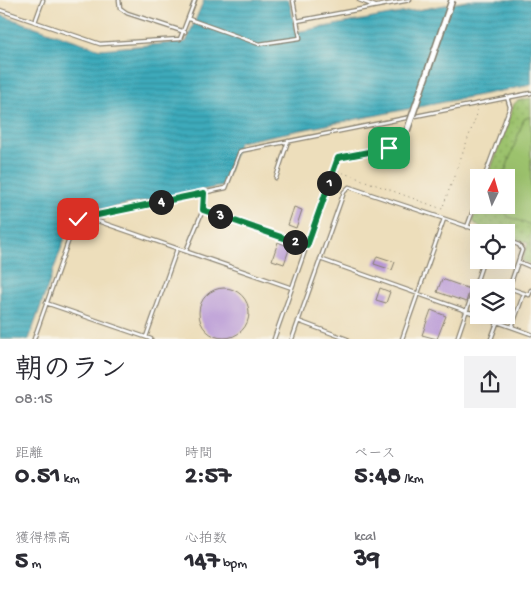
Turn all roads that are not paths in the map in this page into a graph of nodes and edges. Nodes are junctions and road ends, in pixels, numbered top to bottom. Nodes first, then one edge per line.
1 (43, 0) edge
2 (119, 0) edge
3 (195, 0) edge
4 (293, 0) edge
5 (359, 0) edge
6 (394, 0) edge
7 (409, 0) edge
8 (452, 0) edge
9 (400, 2) junction
10 (377, 7) junction
11 (0, 10) edge
12 (189, 19) junction
13 (35, 22) junction
14 (297, 22) junction
15 (185, 32) junction
16 (531, 93) edge
17 (507, 98) junction
18 (407, 131) joint
19 (288, 141) junction
20 (487, 169) edge
21 (276, 178) dead end
22 (204, 193) junction
23 (203, 210) junction
24 (472, 214) edge
25 (84, 216) junction
26 (444, 219) junction
27 (467, 227) junction
28 (470, 228) edge
29 (515, 243) edge
30 (307, 246) junction
31 (178, 249) junction
32 (186, 252) junction
33 (320, 259) junction
34 (519, 262) junction
35 (531, 267) edge
36 (481, 269) edge
37 (512, 279) edge
38 (292, 288) junction
39 (515, 290) edge
40 (531, 290) edge
41 (524, 293) junction
42 (418, 294) junction
43 (46, 303) junction
44 (466, 311) junction
45 (470, 312) edge
46 (298, 321) junction
47 (496, 324) edge
48 (502, 324) edge
49 (512, 328) junction
50 (531, 334) edge
51 (146, 337) junction
52 (34, 339) edge
53 (151, 339) edge
54 (274, 339) edge
55 (292, 339) edge
56 (347, 339) edge
57 (402, 339) edge
58 (457, 339) edge
59 (491, 339) edge

1 - 13 lane
2 - 15 lane
3 - 12 lane
4 - 14 lane
5 - 10 lane
6 - 9 lane
7 - 9 lane
8 - 18 street, bridge
9 - 10 lane
10 - 14 lane
11 - 13 lane
12 - 14 lane
12 - 15 lane
13 - 15 lane
16 - 17 lane
17 - 19 lane
17 - 20 lane
18 - 30 lane
19 - 21 lane
19 - 22 lane
22 - 23 lane
22 - 25 lane
23 - 30 lane
23 - 32 lane
24 - 27 lane
25 - 31 lane
25 - 43 lane
26 - 27 lane
26 - 33 lane
26 - 42 lane
27 - 28 lane
29 - 34 lane
30 - 38 lane
31 - 32 lane
31 - 51 lane
32 - 38 lane
33 - 42 lane
33 - 46 lane
34 - 35 lane
34 - 37 lane
36 - 44 lane
38 - 54 lane
39 - 41 lane
40 - 41 lane
41 - 49 lane
42 - 44 lane
42 - 57 lane
43 - 51 lane
43 - 52 lane
44 - 45 lane
44 - 58 lane
46 - 55 lane
46 - 56 lane
47 - 59 lane
48 - 49 lane
49 - 50 lane
51 - 53 lane

